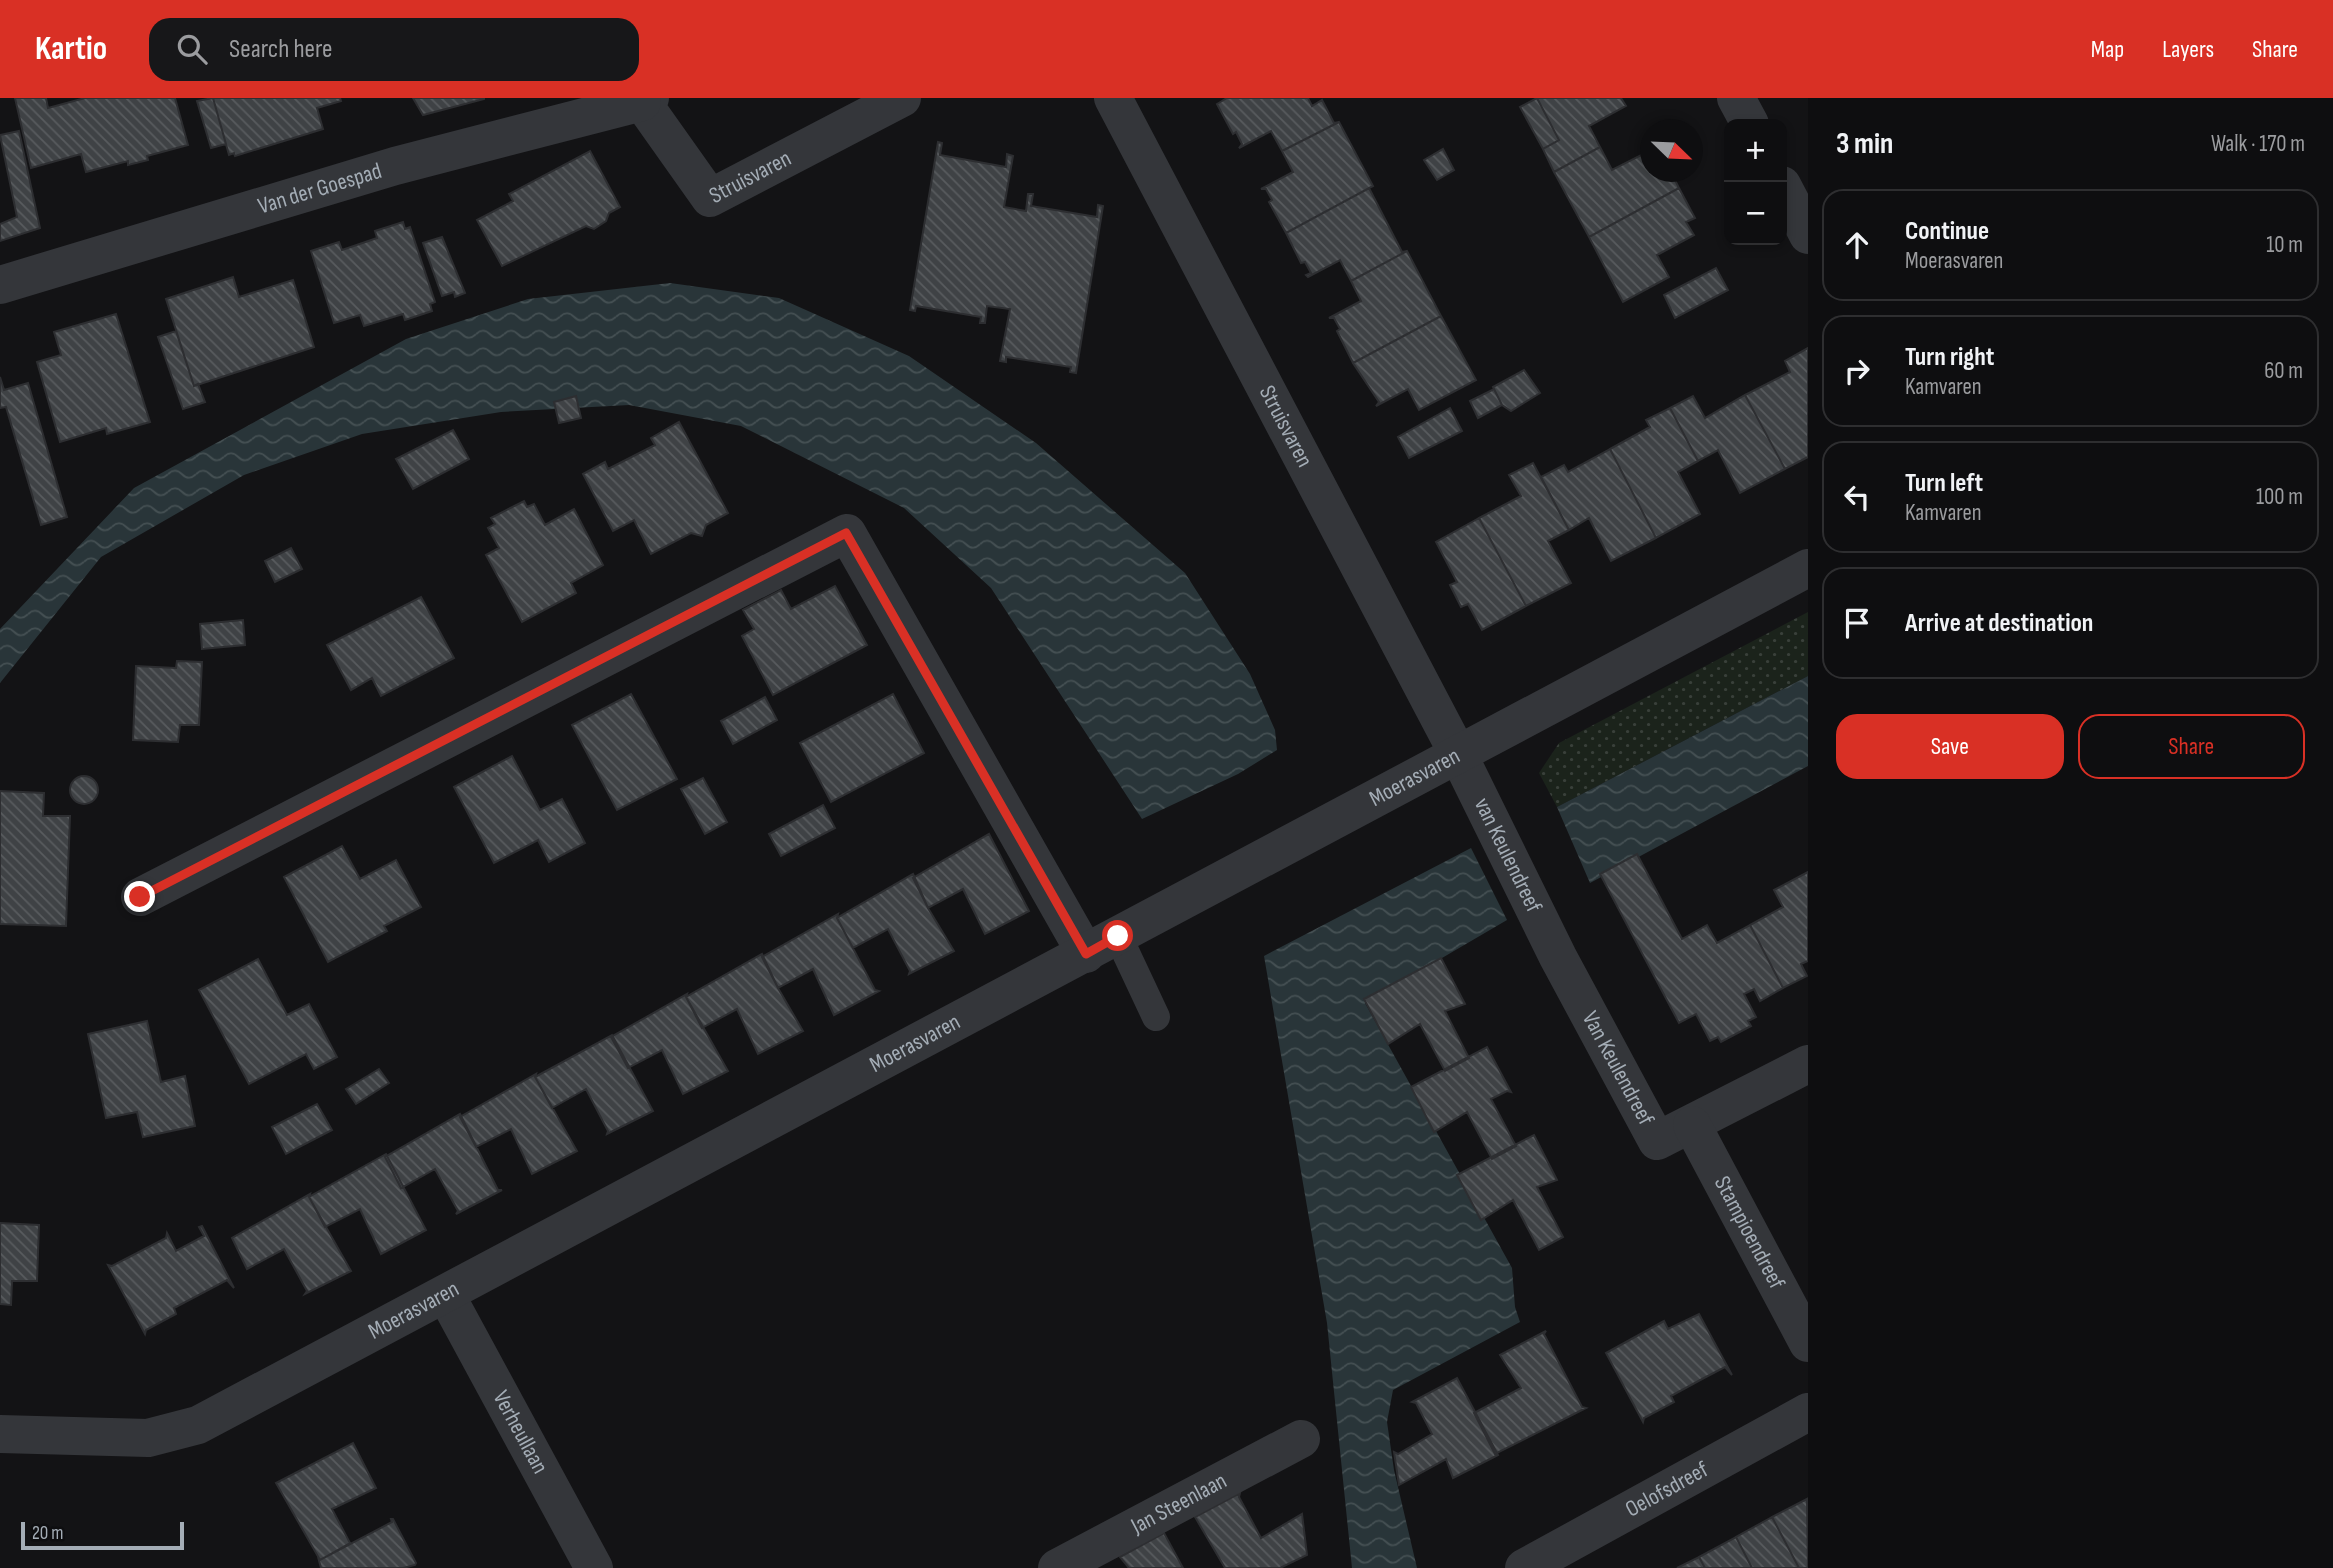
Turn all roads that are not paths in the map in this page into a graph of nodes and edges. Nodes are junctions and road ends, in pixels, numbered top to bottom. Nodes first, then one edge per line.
1 (902, 98) edge
2 (1113, 98) edge
3 (1736, 98) edge
4 (644, 99) edge
5 (1747, 119) edge
6 (1787, 195) edge
7 (1808, 235) edge
8 (0, 285) edge
9 (1808, 568) edge
10 (1458, 754) junction
11 (140, 897) dead end
12 (1118, 936) junction
13 (1086, 954) junction
14 (1558, 957) joint
15 (1156, 1017) dead end
16 (1808, 1064) edge
17 (1692, 1125) junction
18 (446, 1295) junction
19 (1808, 1343) edge
20 (1808, 1412) edge
21 (0, 1434) edge
22 (1301, 1438) dead end
23 (594, 1568) edge
24 (1057, 1568) edge
25 (1524, 1568) edge

1 - 4 street, Struisvaren
2 - 10 street, Struisvaren
3 - 5 street
4 - 8 street, Van der Goespad
6 - 7 street
9 - 10 street, Moerasvaren
10 - 12 street, Moerasvaren
10 - 14 street, van Keulendreef
11 - 13 street
12 - 13 street, Moerasvaren
12 - 15 lane
13 - 18 street, Moerasvaren
14 - 17 street, Van Keulendreef
16 - 17 street, Van Keulendreef
17 - 19 street, Stampioendreef
18 - 21 street, Moerasvaren
18 - 23 street, Verheullaan
20 - 25 street, Oelofsdreef
22 - 24 street, Jan Steenlaan

